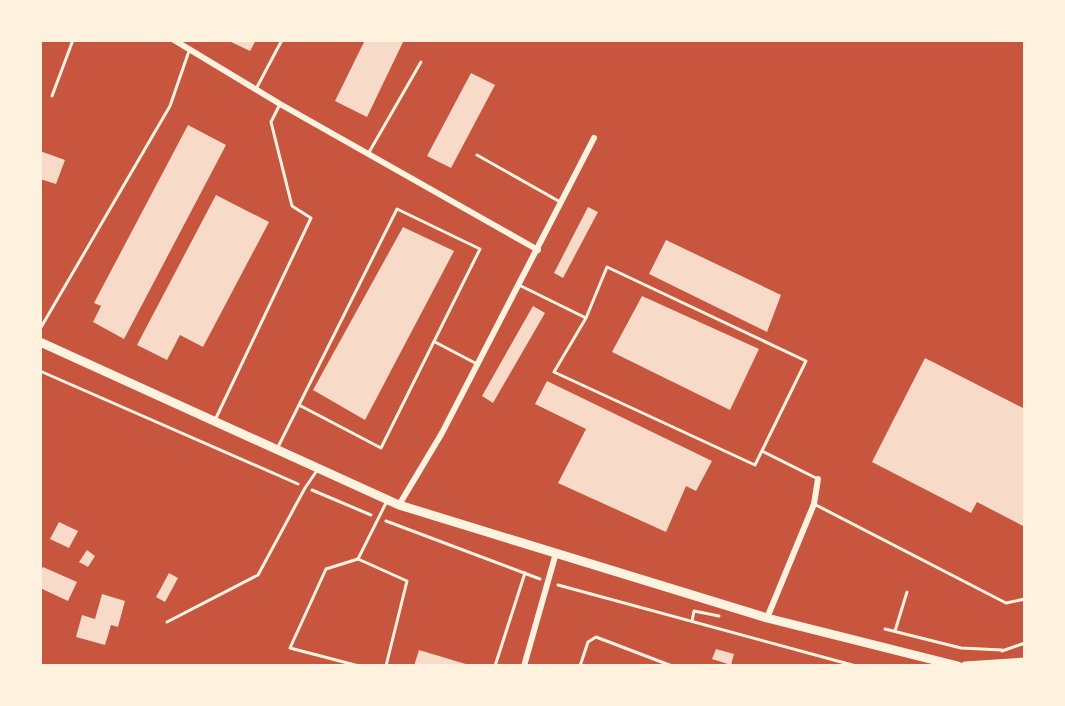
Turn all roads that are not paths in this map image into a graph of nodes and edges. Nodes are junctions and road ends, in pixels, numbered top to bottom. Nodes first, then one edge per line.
1 (73, 40) edge
2 (174, 40) edge
3 (282, 40) edge
4 (189, 50) junction
5 (421, 62) dead end
6 (256, 89) junction
7 (52, 96) dead end
8 (280, 104) junction
9 (594, 138) dead end
10 (368, 154) junction
11 (477, 155) dead end
12 (562, 203) junction
13 (538, 250) junction
14 (519, 285) junction
15 (586, 318) junction
16 (40, 329) edge
17 (434, 341) junction
18 (40, 342) edge
19 (477, 364) junction
20 (299, 405) junction
21 (214, 421) junction
22 (276, 450) junction
23 (762, 451) junction
24 (318, 469) junction
25 (818, 479) joint
26 (388, 500) junction
27 (814, 504) junction
28 (399, 505) junction
29 (556, 553) junction
30 (358, 559) junction
31 (1025, 599) edge
32 (767, 618) junction
33 (167, 622) dead end
34 (1025, 662) edge
35 (359, 666) edge
36 (386, 666) edge
37 (524, 666) edge
38 (580, 666) edge
39 (672, 666) edge
40 (958, 666) edge
41 (965, 666) edge

1 - 7 lane
2 - 4 street
3 - 6 lane
4 - 6 street
4 - 16 lane
5 - 10 lane
6 - 8 street
8 - 10 street
8 - 21 lane
9 - 12 street
10 - 13 street
11 - 12 lane
12 - 13 street
13 - 14 street
14 - 15 lane
14 - 19 street
15 - 23 lane
15 - 23 lane
17 - 19 lane
17 - 20 lane
17 - 20 lane
18 - 21 main road
19 - 28 street
20 - 22 lane
21 - 22 main road
22 - 24 main road
23 - 25 lane
24 - 26 main road
24 - 33 lane
25 - 27 street
26 - 28 main road
26 - 30 lane
27 - 31 lane
27 - 32 street
28 - 29 main road
29 - 32 main road
29 - 37 street
30 - 35 lane
30 - 36 lane
32 - 40 main road
34 - 41 main road
38 - 39 lane

